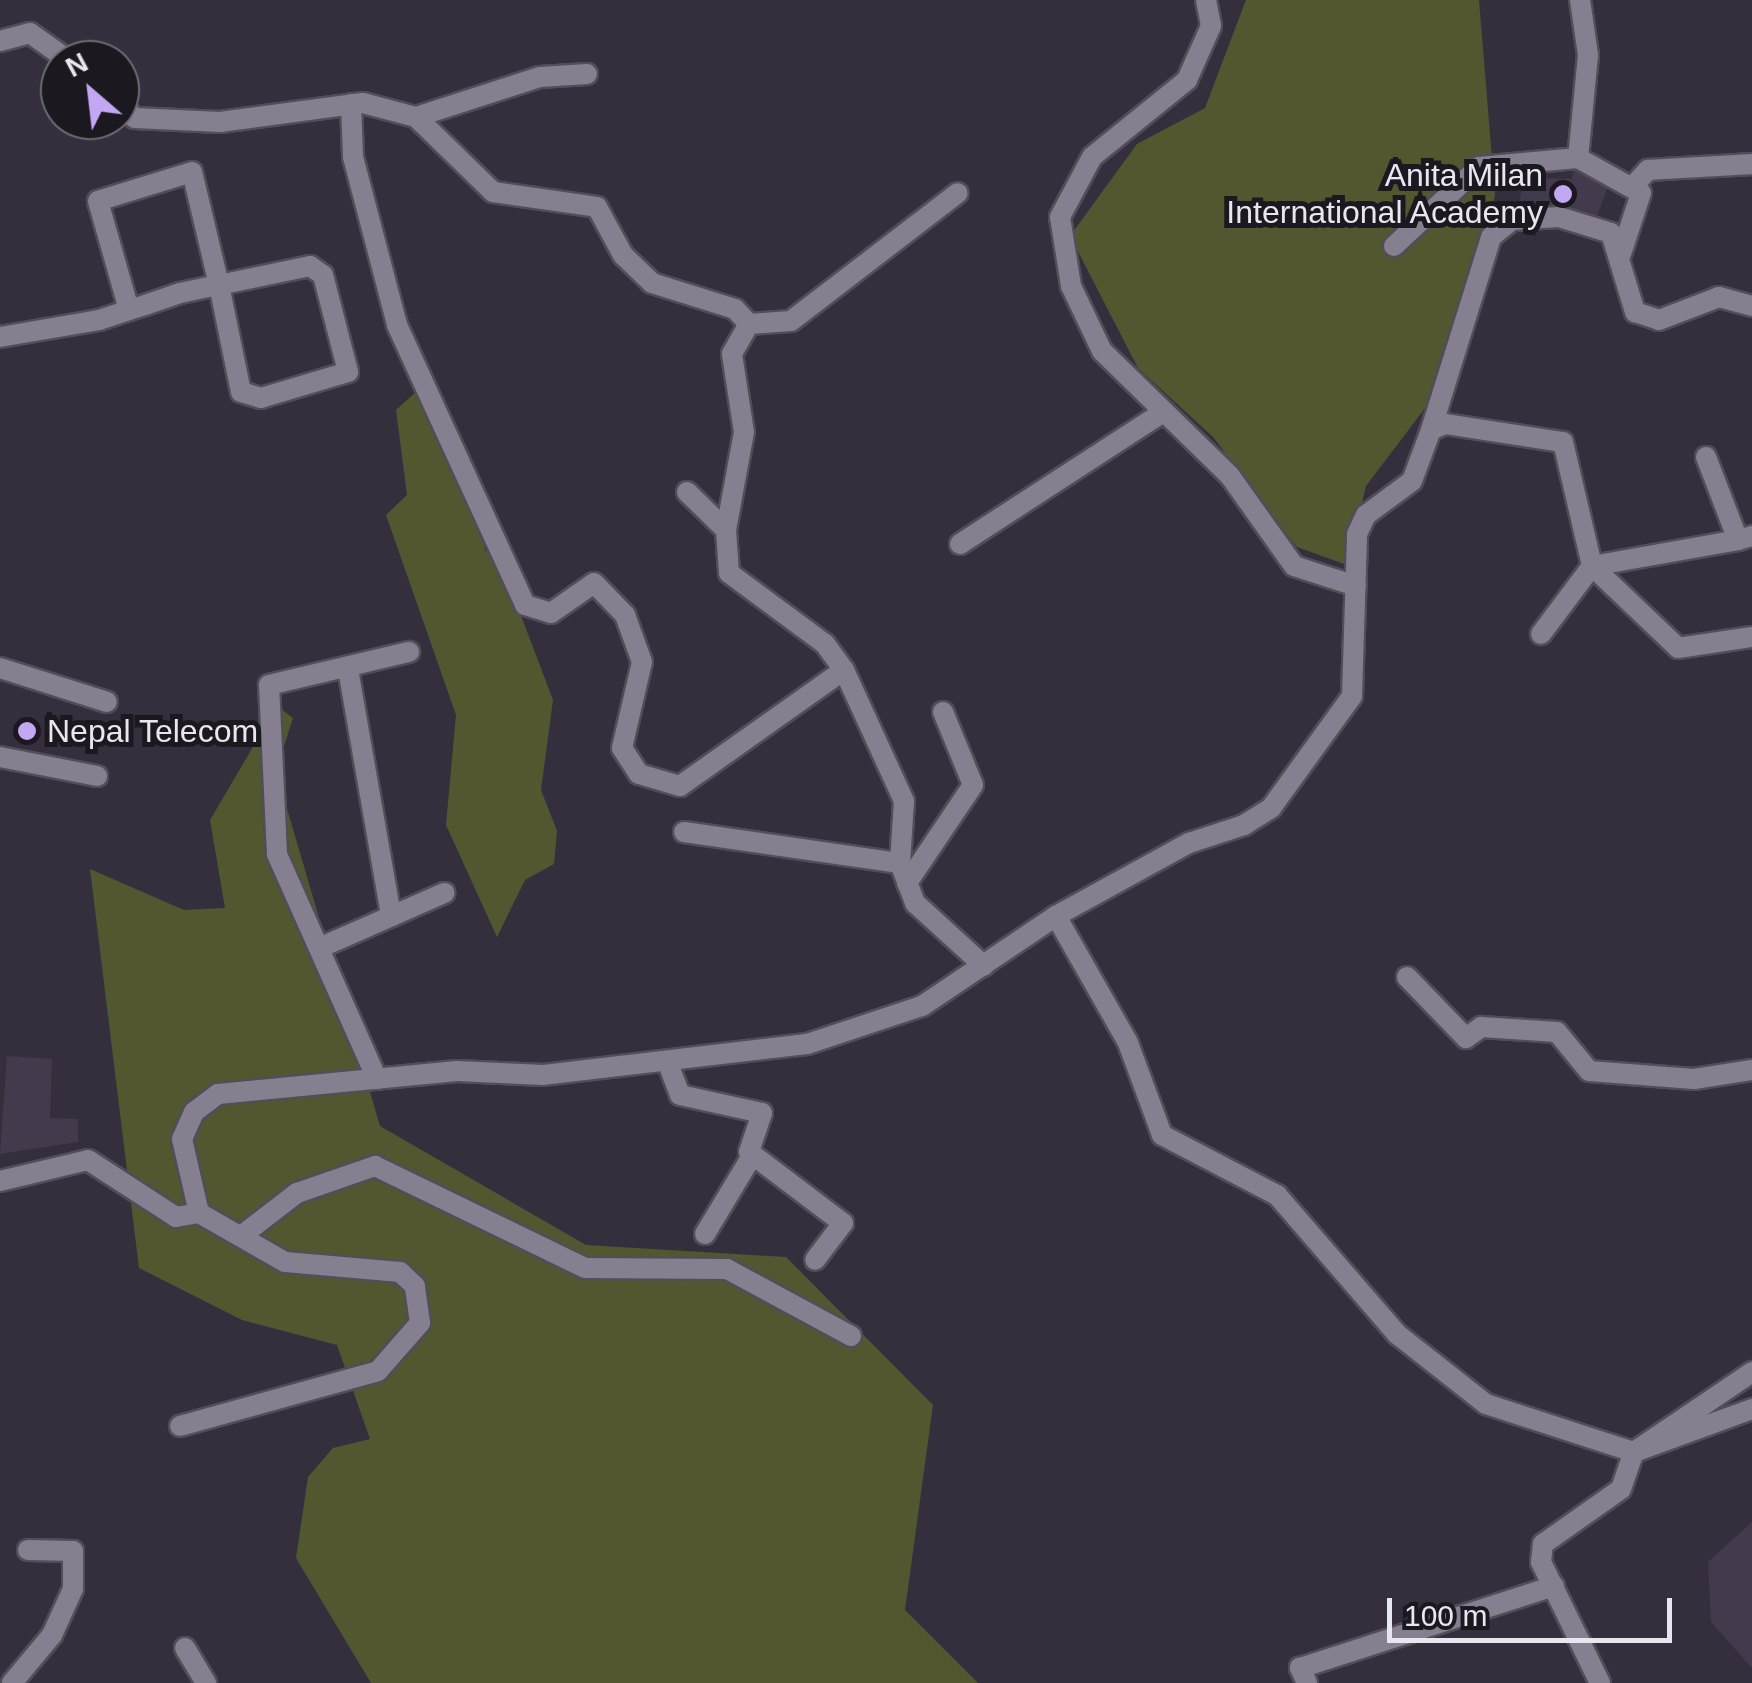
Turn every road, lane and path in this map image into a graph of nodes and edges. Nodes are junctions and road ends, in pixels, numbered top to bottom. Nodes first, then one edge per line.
1 (1206, 0) edge
2 (1580, 0) edge
3 (0, 41) edge
4 (40, 41) edge
5 (587, 74) dead end
6 (352, 104) junction
7 (416, 117) junction
8 (140, 118) edge
9 (1578, 158) junction
10 (1752, 164) edge
11 (1634, 185) junction
12 (958, 193) dead end
13 (1394, 246) dead end
14 (1620, 254) junction
15 (220, 284) junction
16 (1752, 306) edge
17 (129, 310) junction
18 (748, 324) junction
19 (0, 337) edge
20 (1160, 414) junction
21 (1432, 430) junction
22 (1706, 457) dead end
23 (687, 492) dead end
24 (726, 530) junction
25 (1745, 538) edge
26 (960, 544) dead end
27 (1592, 566) junction
28 (1356, 586) junction
29 (1541, 634) dead end
30 (1752, 637) edge
31 (409, 652) dead end
32 (0, 668) edge
33 (348, 669) junction
34 (844, 670) junction
35 (107, 702) dead end
36 (942, 712) dead end
37 (0, 757) edge
38 (97, 776) dead end
39 (684, 832) dead end
40 (904, 873) junction
41 (444, 893) dead end
42 (391, 916) junction
43 (1056, 916) junction
44 (320, 948) junction
45 (984, 966) junction
46 (1406, 977) dead end
47 (668, 1061) junction
48 (1752, 1070) edge
49 (378, 1079) junction
50 (753, 1154) junction
51 (0, 1181) edge
52 (199, 1214) junction
53 (245, 1234) junction
54 (705, 1234) dead end
55 (815, 1260) dead end
56 (851, 1336) dead end
57 (1752, 1372) edge
58 (1752, 1409) edge
59 (180, 1426) dead end
60 (1634, 1452) junction
61 (28, 1550) dead end
62 (1554, 1586) junction
63 (185, 1648) dead end
64 (12, 1683) edge
65 (206, 1683) edge
66 (1307, 1683) edge
67 (1600, 1683) edge

1 - 20 street
2 - 9 street
3 - 4 street
5 - 7 street
6 - 7 street
6 - 8 street
6 - 34 street
7 - 18 street
9 - 11 street
9 - 13 street
10 - 11 street
11 - 14 street
12 - 18 street
14 - 16 street
14 - 21 street
15 - 15 street
15 - 17 street
15 - 17 street
17 - 19 street
18 - 24 street
20 - 26 street
20 - 28 street
21 - 27 street
21 - 28 street
22 - 25 street
23 - 24 street
24 - 34 street
25 - 27 street
27 - 29 street
27 - 30 street
28 - 43 street
31 - 33 street
32 - 35 street
33 - 42 street
33 - 44 street
34 - 40 street
36 - 40 street
37 - 38 street
39 - 40 street
40 - 45 street
41 - 42 street
42 - 44 street
43 - 45 street
43 - 60 street
44 - 49 street
45 - 47 street
46 - 48 street
47 - 49 street
47 - 50 street
49 - 52 street
50 - 54 street
50 - 55 street
51 - 52 street
52 - 53 street
53 - 56 street
53 - 59 street
57 - 60 street
58 - 60 street
60 - 62 street
61 - 64 street
62 - 66 street
62 - 67 street
63 - 65 street

